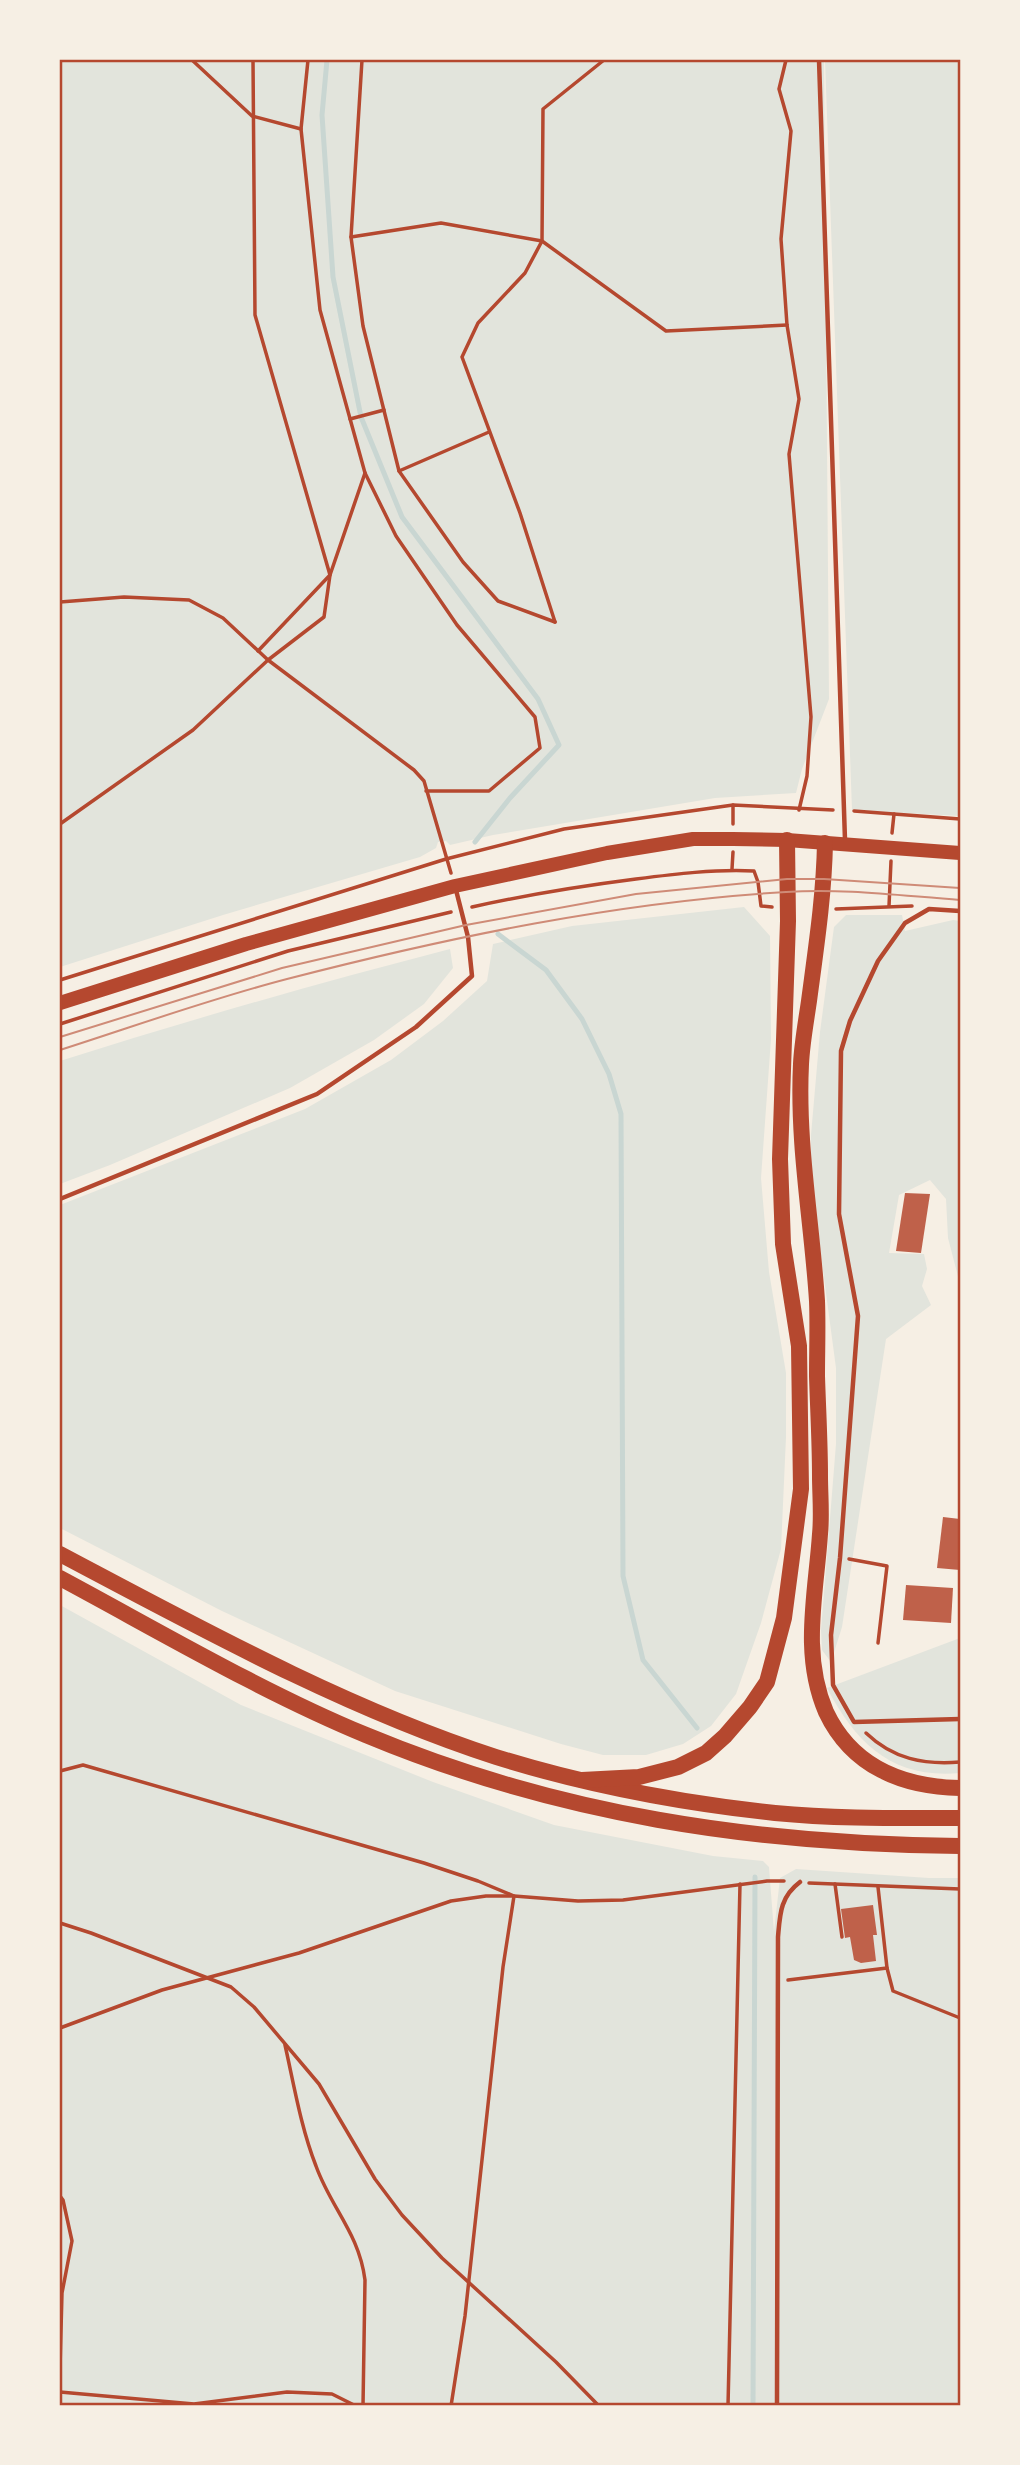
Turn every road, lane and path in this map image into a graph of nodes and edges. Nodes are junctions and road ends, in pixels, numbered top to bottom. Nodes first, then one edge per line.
1 (192, 60) edge
2 (253, 60) edge
3 (308, 60) edge
4 (362, 60) edge
5 (604, 60) edge
6 (786, 60) edge
7 (819, 60) edge
8 (253, 116) junction
9 (301, 129) junction
10 (351, 237) junction
11 (542, 241) junction
12 (788, 325) junction
13 (384, 410) junction
14 (350, 419) junction
15 (489, 432) junction
16 (400, 471) junction
17 (365, 473) junction
18 (330, 575) junction
19 (60, 602) edge
20 (258, 650) junction
21 (268, 660) junction
22 (425, 791) junction
23 (799, 810) dead end
24 (844, 810) junction
25 (961, 819) edge
26 (60, 824) edge
27 (787, 840) junction
28 (825, 843) junction
29 (845, 845) junction
30 (961, 853) edge
31 (732, 870) dead end
32 (455, 886) junction
33 (461, 910) junction
34 (961, 911) edge
35 (60, 1003) edge
36 (60, 1024) edge
37 (60, 1199) edge
38 (60, 1554) edge
39 (840, 1558) junction
40 (60, 1578) edge
41 (878, 1643) dead end
42 (961, 1719) edge
43 (854, 1722) junction
44 (961, 1762) edge
45 (60, 1771) edge
46 (582, 1780) junction
47 (961, 1788) edge
48 (961, 1818) edge
49 (961, 1846) edge
50 (767, 1881) dead end
51 (800, 1882) joint
52 (740, 1884) junction
53 (835, 1884) junction
54 (877, 1887) junction
55 (961, 1889) edge
56 (514, 1896) junction
57 (60, 1923) edge
58 (842, 1937) dead end
59 (887, 1968) junction
60 (205, 1977) junction
61 (779, 1981) junction
62 (961, 2018) edge
63 (60, 2028) edge
64 (285, 2045) junction
65 (60, 2196) edge
66 (468, 2283) junction
67 (60, 2368) edge
68 (60, 2392) edge
69 (356, 2406) edge
70 (363, 2406) edge
71 (451, 2406) edge
72 (599, 2406) edge
73 (728, 2406) edge
74 (777, 2406) edge

1 - 8 path
2 - 8 path
3 - 9 path
4 - 10 path
5 - 11 path
6 - 12 path
7 - 24 lane
8 - 9 path
8 - 18 path
9 - 14 path
10 - 11 path
10 - 13 path
11 - 12 path
11 - 15 path
12 - 23 path
13 - 14 path
13 - 16 path
14 - 17 path
15 - 16 path
15 - 16 path
17 - 18 path
17 - 22 path
18 - 20 path
18 - 21 path
19 - 20 path
20 - 21 path
21 - 22 path
21 - 26 path
22 - 32 path
24 - 25 path
24 - 29 lane
27 - 28 main road
27 - 32 main road
27 - 46 highway
28 - 29 main road
28 - 47 highway
29 - 30 main road
31 - 33 path
32 - 33 lane
32 - 35 main road
33 - 36 path
33 - 37 lane
34 - 39 lane
38 - 46 highway
39 - 41 path
39 - 43 lane
40 - 49 highway
42 - 43 lane
43 - 44 path
45 - 56 path
46 - 48 highway
50 - 52 path
51 - 53 path
51 - 61 lane
52 - 56 path
52 - 73 path
53 - 54 path
53 - 58 path
54 - 55 path
54 - 59 path
56 - 60 path
56 - 66 path
57 - 60 path
59 - 61 path
59 - 62 path
60 - 63 path
60 - 64 path
61 - 74 lane
64 - 66 path
64 - 70 path
65 - 67 path
66 - 71 path
66 - 72 path
68 - 69 path

